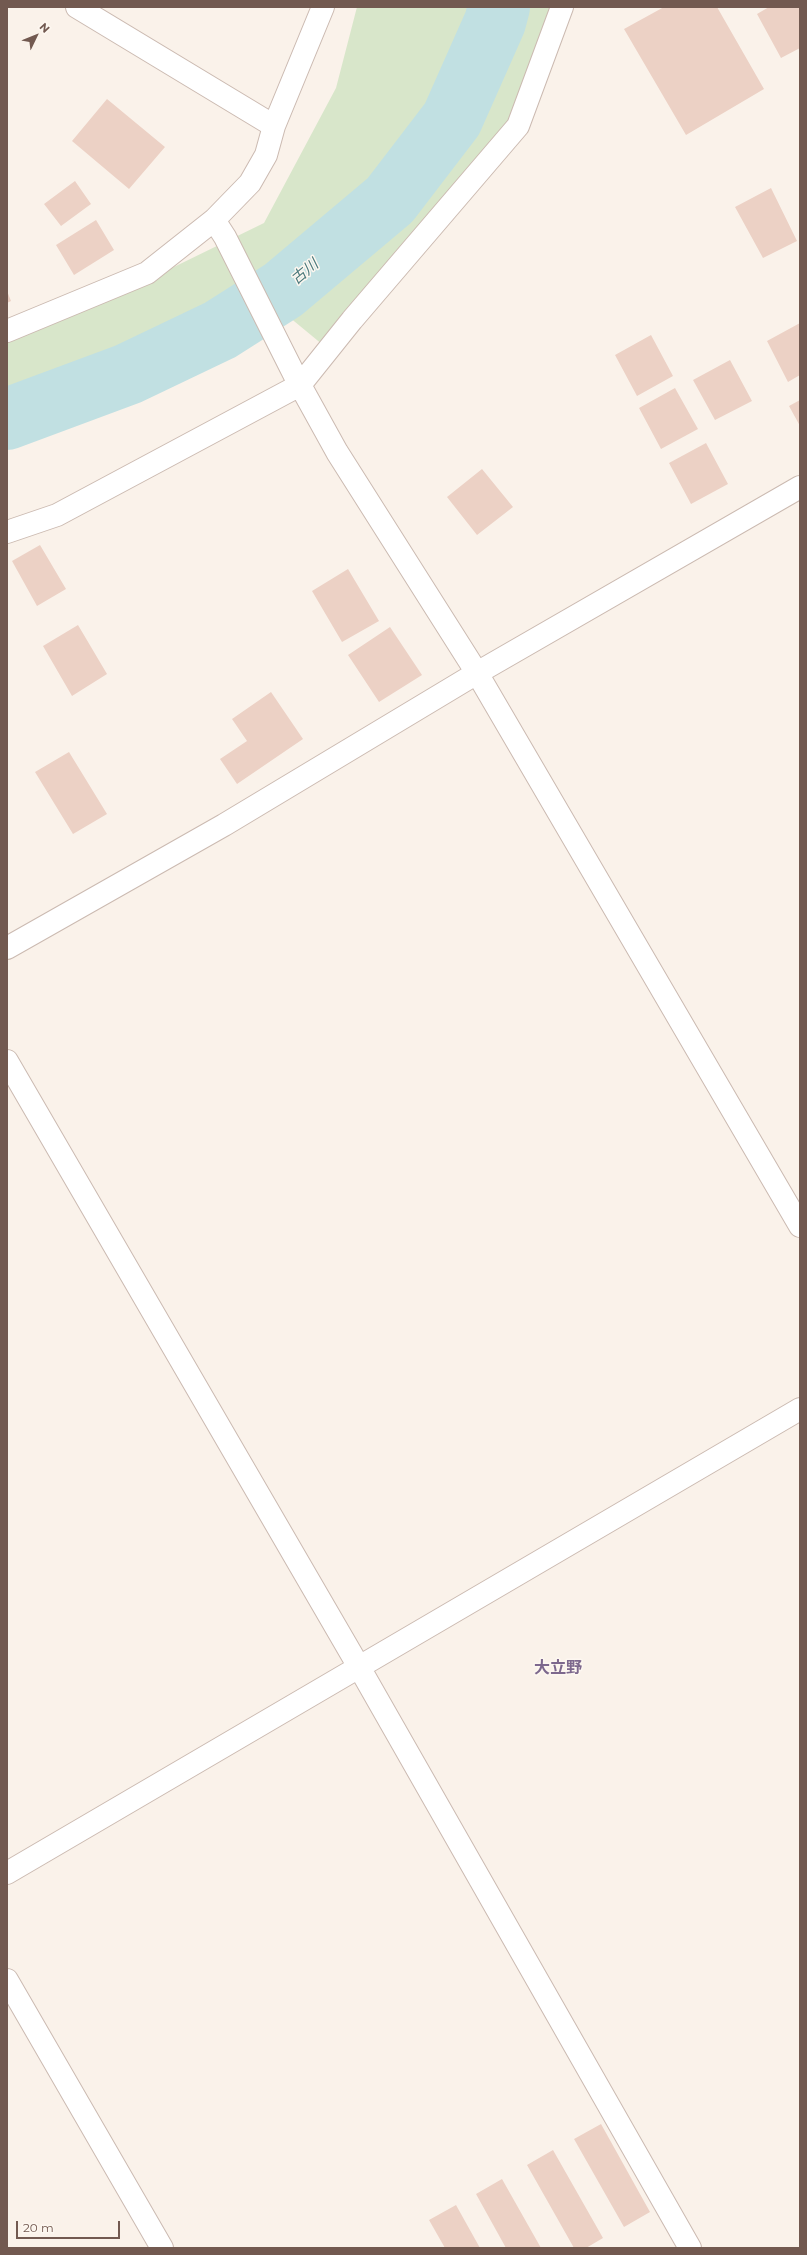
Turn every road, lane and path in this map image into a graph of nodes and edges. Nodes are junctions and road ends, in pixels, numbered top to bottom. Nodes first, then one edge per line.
1 (77, 7) edge
2 (323, 7) edge
3 (562, 7) edge
4 (274, 126) junction
5 (220, 229) junction
6 (7, 331) edge
7 (300, 385) junction
8 (800, 487) edge
9 (7, 532) edge
10 (477, 673) junction
11 (7, 948) edge
12 (7, 1062) edge
13 (800, 1226) edge
14 (800, 1409) edge
15 (359, 1667) junction
16 (7, 1873) edge
17 (7, 1980) edge
18 (162, 2248) edge
19 (690, 2248) edge

1 - 4 street
2 - 4 street
3 - 7 street
4 - 5 street
5 - 6 street
5 - 7 street
7 - 9 street
7 - 10 street
8 - 10 street
10 - 11 street
10 - 13 street
12 - 15 street
14 - 15 street
15 - 16 street
15 - 19 street
17 - 18 street

